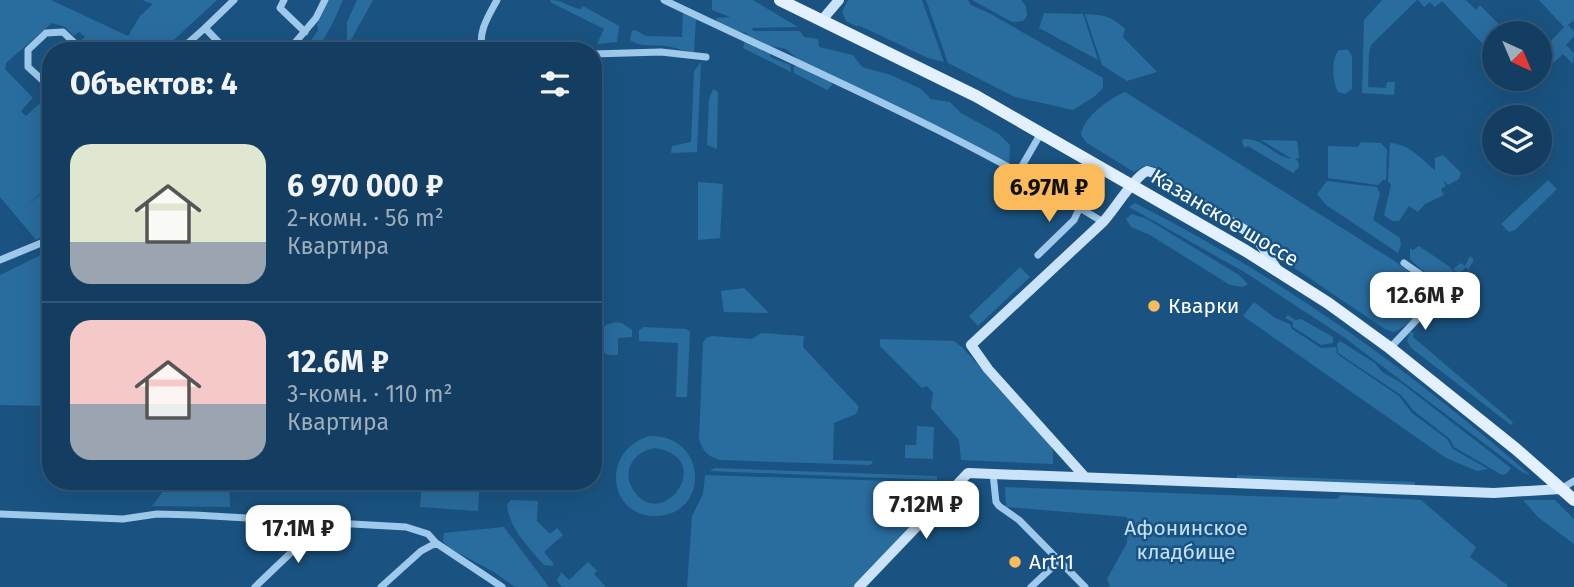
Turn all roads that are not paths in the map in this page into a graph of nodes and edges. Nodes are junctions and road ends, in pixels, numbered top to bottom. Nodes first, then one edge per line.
1 (234, 0) edge
2 (273, 0) edge
3 (325, 0) edge
4 (497, 0) edge
5 (664, 0) edge
6 (780, 0) edge
7 (839, 0) edge
8 (282, 4) edge
9 (822, 20) junction
10 (205, 28) junction
11 (305, 32) junction
12 (73, 42) edge
13 (189, 42) edge
14 (218, 42) edge
15 (296, 42) edge
16 (480, 42) edge
17 (602, 54) edge
18 (706, 57) dead end
19 (42, 80) edge
20 (1041, 133) junction
21 (1019, 171) junction
22 (1132, 184) junction
23 (1080, 207) junction
24 (1103, 222) junction
25 (42, 243) edge
26 (1038, 255) dead end
27 (0, 260) edge
28 (1404, 263) dead end
29 (1278, 271) junction
30 (1390, 348) junction
31 (1062, 451) junction
32 (993, 474) junction
33 (1054, 476) junction
34 (1085, 477) junction
35 (1574, 481) edge
36 (1562, 489) junction
37 (1574, 500) edge
38 (0, 514) edge
39 (322, 523) junction
40 (436, 543) junction
41 (1059, 561) junction
42 (255, 587) edge
43 (381, 587) edge
44 (502, 587) edge
45 (859, 587) edge
46 (1031, 587) edge
47 (1085, 587) edge

1 - 10 street
2 - 8 street
3 - 11 street
4 - 16 street
5 - 21 street
6 - 9 main road, Казанское шоссе
7 - 9 street
8 - 11 street
9 - 20 main road, Казанское шоссе
10 - 13 street
10 - 14 street
11 - 15 street
12 - 19 street
17 - 18 street
20 - 21 street
20 - 22 main road, Казанское шоссе
21 - 23 street
22 - 24 street
22 - 29 main road, Казанское шоссе
22 - 29 street
23 - 24 street
23 - 26 street
24 - 31 street
25 - 27 street
28 - 30 street
29 - 30 main road, Казанское шоссе
30 - 36 main road, Казанское шоссе
31 - 33 street
31 - 34 street
32 - 33 street
32 - 41 street
32 - 45 street
33 - 34 street
34 - 36 street
35 - 36 street
36 - 37 main road, Казанское шоссе
38 - 39 street
39 - 40 street
39 - 42 street
40 - 43 street
40 - 44 street
41 - 46 street
41 - 47 street

